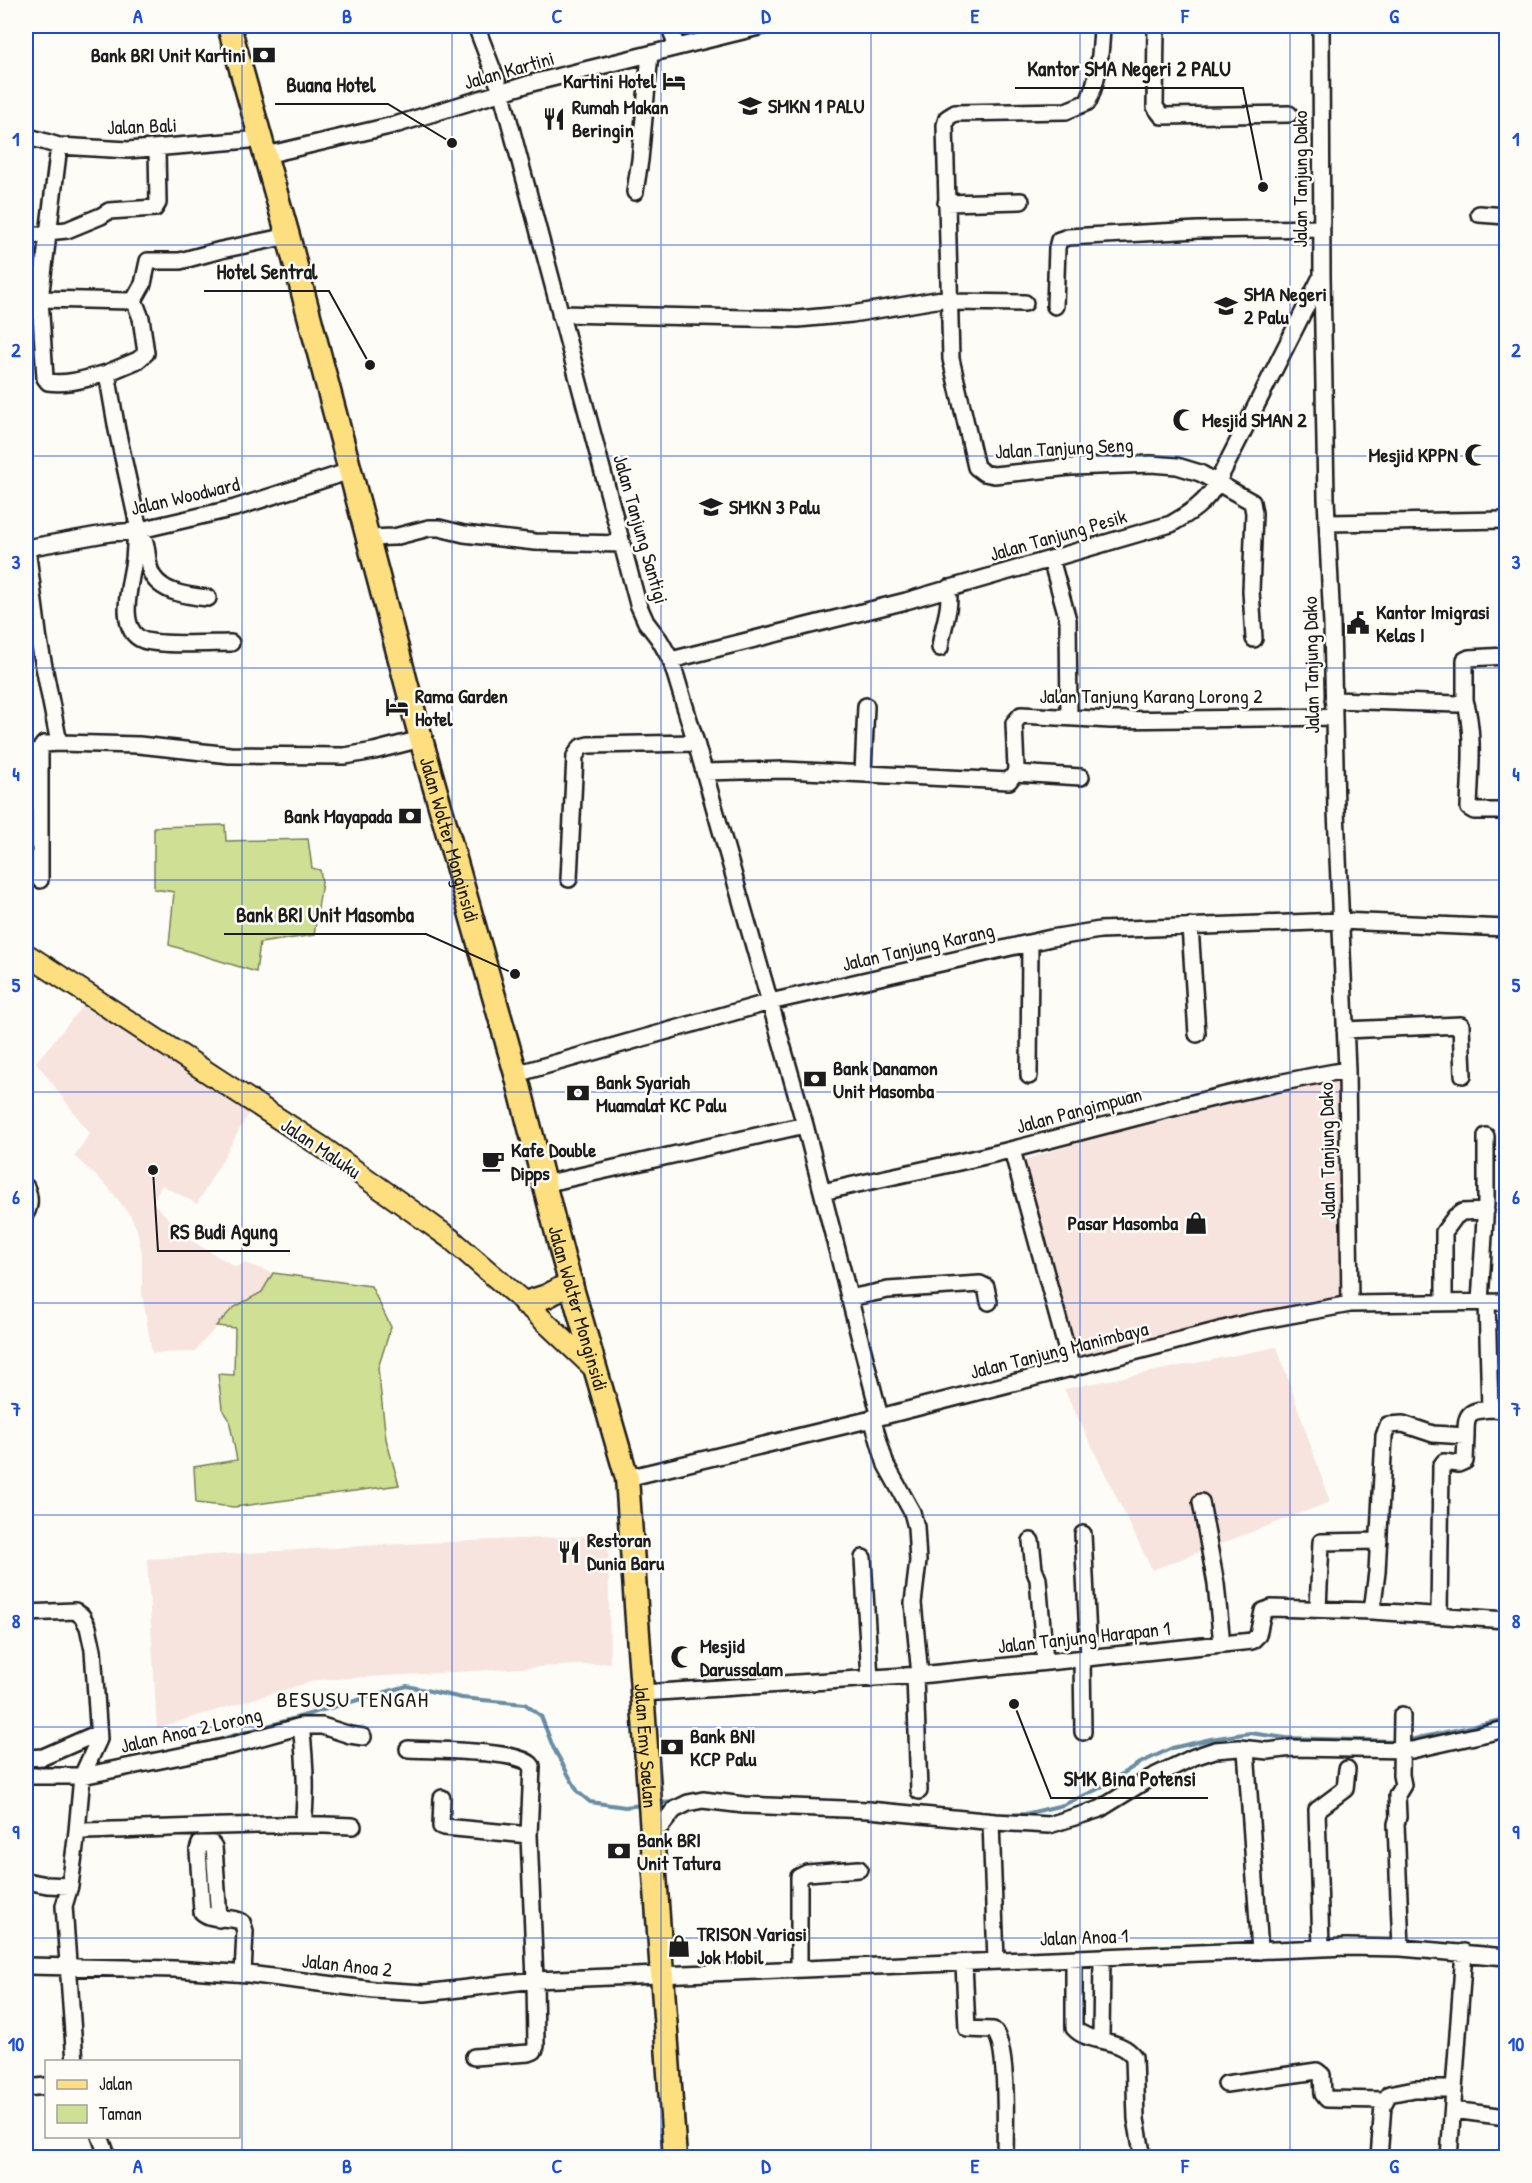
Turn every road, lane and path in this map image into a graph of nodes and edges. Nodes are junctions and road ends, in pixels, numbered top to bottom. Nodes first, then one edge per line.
1 (229, 26) edge
2 (476, 26) edge
3 (670, 26) edge
4 (763, 26) edge
5 (1102, 26) edge
6 (1156, 26) edge
7 (1321, 26) edge
8 (676, 46) junction
9 (650, 54) junction
10 (502, 94) junction
11 (1289, 114) dead end
12 (26, 136) edge
13 (59, 146) junction
14 (264, 147) junction
15 (157, 149) junction
16 (635, 192) dead end
17 (1021, 201) dead end
18 (946, 203) junction
19 (1479, 214) dead end
20 (1506, 216) edge
21 (1322, 228) junction
22 (26, 234) edge
23 (47, 234) junction
24 (288, 236) junction
25 (1322, 276) junction
26 (33, 299) edge
27 (134, 300) junction
28 (949, 300) junction
29 (1024, 303) dead end
30 (1055, 306) dead end
31 (560, 314) junction
32 (107, 373) junction
33 (350, 471) junction
34 (1217, 483) junction
35 (1506, 520) edge
36 (1328, 523) junction
37 (138, 530) junction
38 (368, 538) junction
39 (622, 544) junction
40 (26, 548) edge
41 (1051, 559) junction
42 (948, 588) junction
43 (208, 598) dead end
44 (1254, 639) dead end
45 (231, 643) dead end
46 (940, 648) dead end
47 (1506, 656) edge
48 (671, 660) junction
49 (1333, 700) junction
50 (1465, 700) junction
51 (866, 706) dead end
52 (1069, 717) junction
53 (1333, 717) junction
54 (422, 739) junction
55 (59, 743) junction
56 (696, 743) junction
57 (704, 772) junction
58 (863, 773) junction
59 (1016, 773) junction
60 (1081, 777) dead end
61 (1506, 811) edge
62 (569, 879) dead end
63 (40, 880) dead end
64 (1340, 921) junction
65 (1190, 926) junction
66 (1506, 928) edge
67 (1030, 943) junction
68 (26, 954) edge
69 (770, 1002) junction
70 (1345, 1029) junction
71 (1197, 1034) dead end
72 (1347, 1070) junction
73 (516, 1074) junction
74 (1463, 1075) dead end
75 (1029, 1077) dead end
76 (805, 1125) junction
77 (1486, 1136) dead end
78 (1012, 1150) junction
79 (544, 1184) junction
80 (26, 1187) edge
81 (823, 1192) junction
82 (1485, 1211) junction
83 (26, 1213) edge
84 (571, 1283) junction
85 (849, 1298) junction
86 (989, 1302) dead end
87 (1444, 1302) junction
88 (1484, 1302) junction
89 (1506, 1302) edge
90 (525, 1303) junction
91 (1350, 1304) junction
92 (1072, 1369) junction
93 (596, 1370) junction
94 (1490, 1409) junction
95 (1506, 1410) edge
96 (876, 1418) junction
97 (1466, 1436) junction
98 (627, 1478) junction
99 (1201, 1502) dead end
100 (1083, 1534) dead end
101 (1031, 1541) dead end
102 (1379, 1541) junction
103 (863, 1558) dead end
104 (1318, 1610) junction
105 (1372, 1611) junction
106 (26, 1613) edge
107 (1439, 1615) junction
108 (1506, 1620) edge
109 (1222, 1644) junction
110 (1085, 1658) junction
111 (1045, 1662) junction
112 (917, 1675) junction
113 (870, 1678) junction
114 (643, 1693) junction
115 (1402, 1721) dead end
116 (301, 1726) junction
117 (1506, 1729) edge
118 (1083, 1732) dead end
119 (98, 1736) junction
120 (363, 1737) dead end
121 (1403, 1747) junction
122 (408, 1749) dead end
123 (1246, 1749) junction
124 (26, 1758) edge
125 (1347, 1769) dead end
126 (26, 1776) edge
127 (82, 1776) junction
128 (919, 1791) dead end
129 (442, 1798) dead end
130 (991, 1822) junction
131 (303, 1824) junction
132 (353, 1826) dead end
133 (651, 1829) junction
134 (77, 1831) junction
135 (529, 1835) junction
136 (859, 1869) dead end
137 (26, 1881) edge
138 (70, 1886) junction
139 (219, 1919) dead end
140 (1321, 1948) junction
141 (1401, 1948) junction
142 (1260, 1951) junction
143 (1464, 1952) junction
144 (1506, 1957) edge
145 (1102, 1958) junction
146 (1074, 1959) junction
147 (996, 1961) junction
148 (964, 1963) junction
149 (26, 1966) edge
150 (67, 1967) junction
151 (799, 1969) junction
152 (243, 1974) junction
153 (663, 1976) junction
154 (536, 1980) junction
155 (1101, 2039) junction
156 (474, 2057) dead end
157 (75, 2060) edge
158 (1226, 2084) dead end
159 (45, 2086) edge
160 (26, 2088) edge
161 (1454, 2089) junction
162 (1385, 2100) junction
163 (1453, 2110) junction
164 (1506, 2117) edge
165 (101, 2138) edge
166 (108, 2157) edge
167 (675, 2157) edge
168 (1005, 2157) edge
169 (1143, 2157) edge
170 (1379, 2157) edge
171 (1449, 2157) edge

1 - 14 highway, Jalan Wolter Monginsidi
2 - 10 street, Jalan Tanjung Santigi
3 - 8 street
4 - 8 street, Jalan Kartini
5 - 18 street, Jalan Tanjung Seng
6 - 11 street
7 - 21 street, Jalan Tanjung Dako
8 - 9 street, Jalan Kartini
9 - 10 street, Jalan Kartini
9 - 16 street
10 - 14 street, Jalan Kartini
10 - 31 street, Jalan Tanjung Santigi
12 - 13 street, Jalan Bali
13 - 15 street, Jalan Bali
13 - 23 street
14 - 15 street, Jalan Bali
14 - 24 highway, Jalan Wolter Monginsidi
15 - 23 street
17 - 18 street
18 - 28 street, Jalan Tanjung Seng
19 - 20 street
21 - 25 street, Jalan Tanjung Dako
21 - 30 street
22 - 23 street
23 - 26 street
24 - 27 street
24 - 33 highway, Jalan Wolter Monginsidi
25 - 34 street, Jalan Tanjung Pesik
25 - 36 street, Jalan Tanjung Dako
26 - 27 street
26 - 32 street
27 - 32 street
28 - 29 street
28 - 31 street
28 - 34 street, Jalan Tanjung Seng
31 - 39 street, Jalan Tanjung Santigi
32 - 37 street
33 - 37 street, Jalan Woodward
33 - 38 highway, Jalan Wolter Monginsidi
34 - 41 street, Jalan Tanjung Pesik
34 - 44 street, Jalan Tanjung Seng
35 - 36 street
36 - 49 street, Jalan Tanjung Dako
37 - 40 street, Jalan Woodward
37 - 43 street
37 - 45 street
38 - 39 street
38 - 54 highway, Jalan Wolter Monginsidi
39 - 48 street, Jalan Tanjung Santigi
40 - 55 street
41 - 42 street, Jalan Tanjung Pesik
41 - 52 street
42 - 46 street
42 - 48 street, Jalan Tanjung Pesik
47 - 50 street
48 - 56 street, Jalan Tanjung Santigi
49 - 50 street
49 - 53 street, Jalan Tanjung Dako
50 - 61 street
51 - 58 street
52 - 53 street, Jalan Tanjung Karang Lorong 2
52 - 59 street, Jalan Tanjung Karang Lorong 2
53 - 64 street, Jalan Tanjung Dako
54 - 55 street
54 - 73 highway, Jalan Wolter Monginsidi
55 - 63 street
56 - 57 street, Jalan Tanjung Santigi
56 - 62 street
57 - 58 street
57 - 69 street, Jalan Tanjung Santigi
58 - 59 street
59 - 60 street
64 - 65 street, Jalan Tanjung Karang
64 - 66 street, Jalan Tanjung Karang
64 - 70 street, Jalan Tanjung Dako
65 - 67 street, Jalan Tanjung Karang
65 - 71 street
67 - 69 street, Jalan Tanjung Karang
67 - 75 street
68 - 90 main road, Jalan Maluku
69 - 73 street, Jalan Tanjung Karang
69 - 76 street
70 - 72 street, Jalan Tanjung Dako
70 - 74 street
72 - 78 street, Jalan Pangimpuan
72 - 91 street, Jalan Tanjung Dako
73 - 79 highway, Jalan Wolter Monginsidi
76 - 79 street
76 - 81 street
77 - 82 street
78 - 81 street, Jalan Pangimpuan
78 - 92 street
79 - 84 highway, Jalan Wolter Monginsidi
80 - 83 street
81 - 85 street
82 - 87 street
82 - 88 street
84 - 90 highway
84 - 93 highway, Jalan Wolter Monginsidi
85 - 86 street
85 - 96 street
87 - 88 street, Jalan Tanjung Manimbaya
87 - 91 street, Jalan Tanjung Manimbaya
88 - 89 street, Jalan Tanjung Manimbaya
88 - 94 street
90 - 93 main road, Jalan Maluku
91 - 92 street, Jalan Tanjung Manimbaya
92 - 96 street, Jalan Tanjung Manimbaya
93 - 98 highway, Jalan Wolter Monginsidi
94 - 95 street
94 - 97 street
96 - 98 street, Jalan Tanjung Manimbaya
96 - 112 street
97 - 102 street
97 - 107 street
98 - 114 highway, Jalan Emy Saelan
99 - 109 street
100 - 110 street
101 - 111 street
102 - 104 street
102 - 105 street
103 - 113 street
104 - 105 street, Jalan Tanjung Harapan 1
104 - 109 street, Jalan Tanjung Harapan 1
105 - 107 street, Jalan Tanjung Harapan 1
106 - 119 street
107 - 108 street, Jalan Tanjung Harapan 1
109 - 110 street, Jalan Tanjung Harapan 1
110 - 111 street, Jalan Tanjung Harapan 1
110 - 118 street
111 - 112 street, Jalan Tanjung Harapan 1
112 - 113 street, Jalan Tanjung Harapan 1
112 - 128 street
113 - 114 street, Jalan Tanjung Harapan 1
114 - 133 highway, Jalan Emy Saelan
115 - 121 street
116 - 120 street, Jalan Anoa 2 Lorong
116 - 127 street, Jalan Anoa 2 Lorong
116 - 131 street
117 - 121 street
119 - 124 street
119 - 127 street
121 - 123 street
121 - 141 street
122 - 135 street
123 - 130 street
123 - 142 street
125 - 140 street
126 - 127 street, Jalan Anoa 2 Lorong
127 - 134 street
129 - 135 street
130 - 133 street
130 - 147 street
131 - 132 street
131 - 134 street
133 - 153 highway, Jalan Emy Saelan
134 - 138 street
135 - 154 street
136 - 151 street
137 - 138 street
138 - 150 street
139 - 152 street
140 - 141 street, Jalan Anoa 1
140 - 142 street, Jalan Anoa 1
141 - 143 street, Jalan Anoa 1
142 - 145 street, Jalan Anoa 1
143 - 144 street, Jalan Anoa 1
143 - 161 street
145 - 146 street, Jalan Anoa 1
145 - 155 street
146 - 147 street, Jalan Anoa 1
146 - 155 street
147 - 148 street, Jalan Anoa 1
148 - 151 street, Jalan Anoa 1
148 - 168 street
149 - 150 street, Jalan Anoa 2
150 - 152 street, Jalan Anoa 2
150 - 157 street
151 - 153 street, Jalan Anoa 1
152 - 154 street, Jalan Anoa 2
153 - 154 street, Jalan Anoa 2
153 - 167 highway, Jalan Emy Saelan
154 - 156 street
155 - 169 street
158 - 162 street
159 - 160 street
161 - 162 street
161 - 163 street
162 - 170 street
163 - 164 street
163 - 171 street
165 - 166 street

